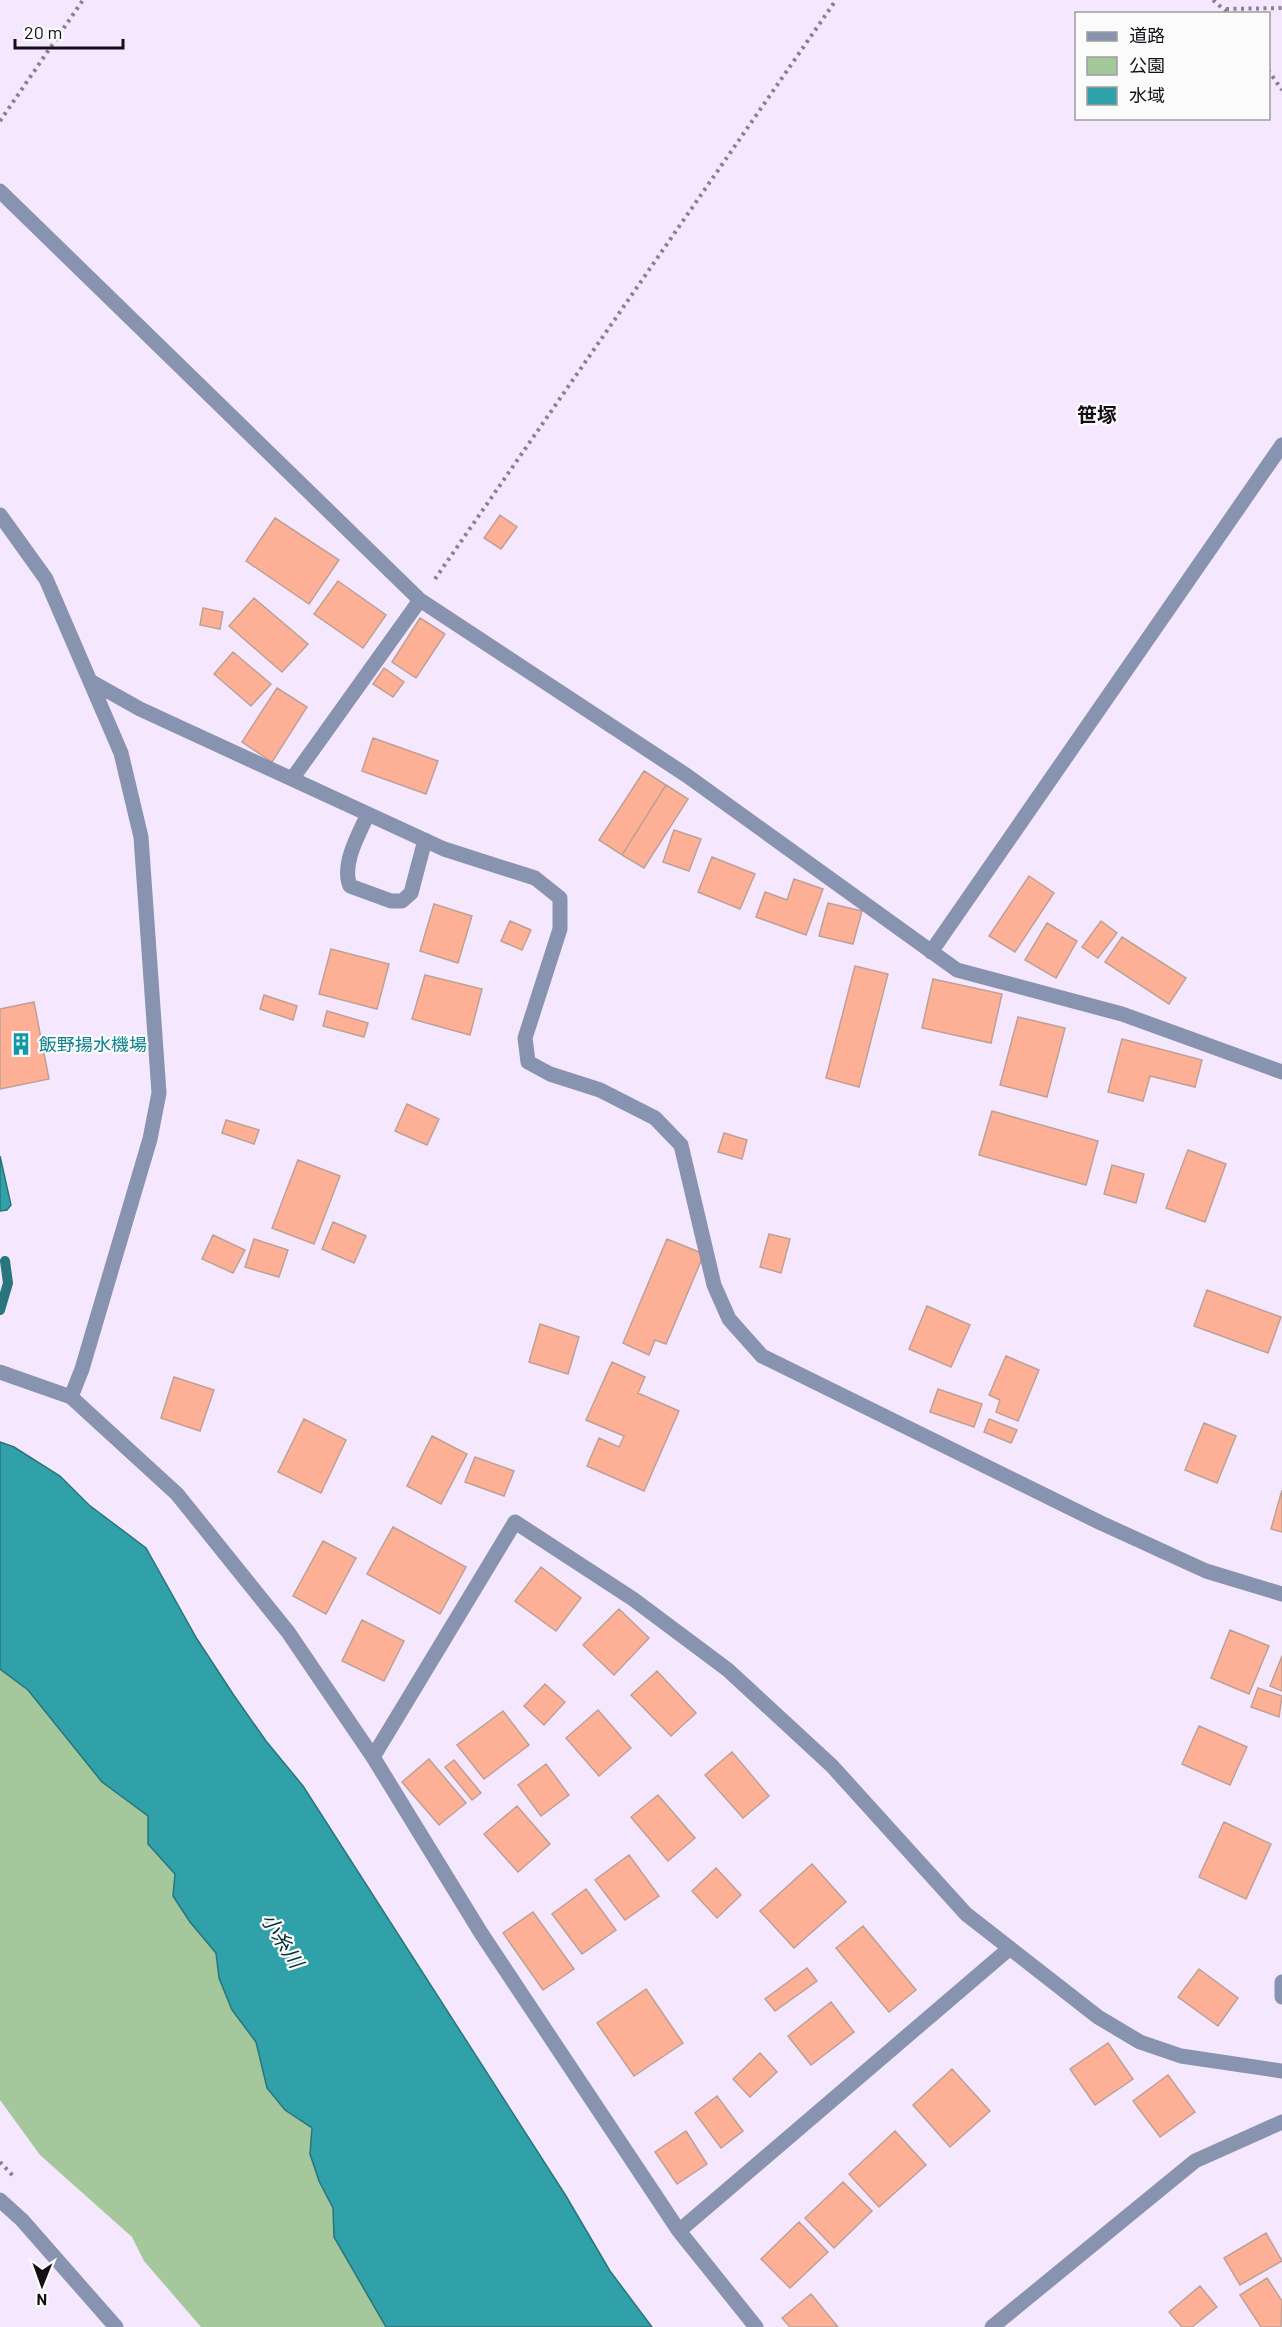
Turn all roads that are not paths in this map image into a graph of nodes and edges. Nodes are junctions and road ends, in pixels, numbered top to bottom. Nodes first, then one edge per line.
1 (0, 190) edge
2 (1282, 445) edge
3 (0, 515) edge
4 (420, 600) junction
5 (90, 681) junction
6 (292, 778) junction
7 (368, 814) junction
8 (425, 840) junction
9 (931, 952) junction
10 (1282, 1072) edge
11 (0, 1372) edge
12 (71, 1397) junction
13 (1282, 1594) edge
14 (373, 1757) junction
15 (1010, 1948) junction
16 (1282, 1982) edge
17 (1282, 1997) edge
18 (1282, 2071) edge
19 (1282, 2122) edge
20 (0, 2200) edge
21 (679, 2231) junction
22 (116, 2327) edge
23 (756, 2327) edge
24 (992, 2327) edge

1 - 4 street
2 - 9 street
3 - 5 street
4 - 6 street
4 - 9 street
5 - 6 street
5 - 12 street
6 - 7 street
7 - 8 street
7 - 8 street
8 - 13 street
9 - 10 street
11 - 12 street
12 - 14 street
14 - 15 street
14 - 21 street
15 - 18 street
15 - 21 street
16 - 17 street
19 - 24 street
20 - 22 street
21 - 23 street

